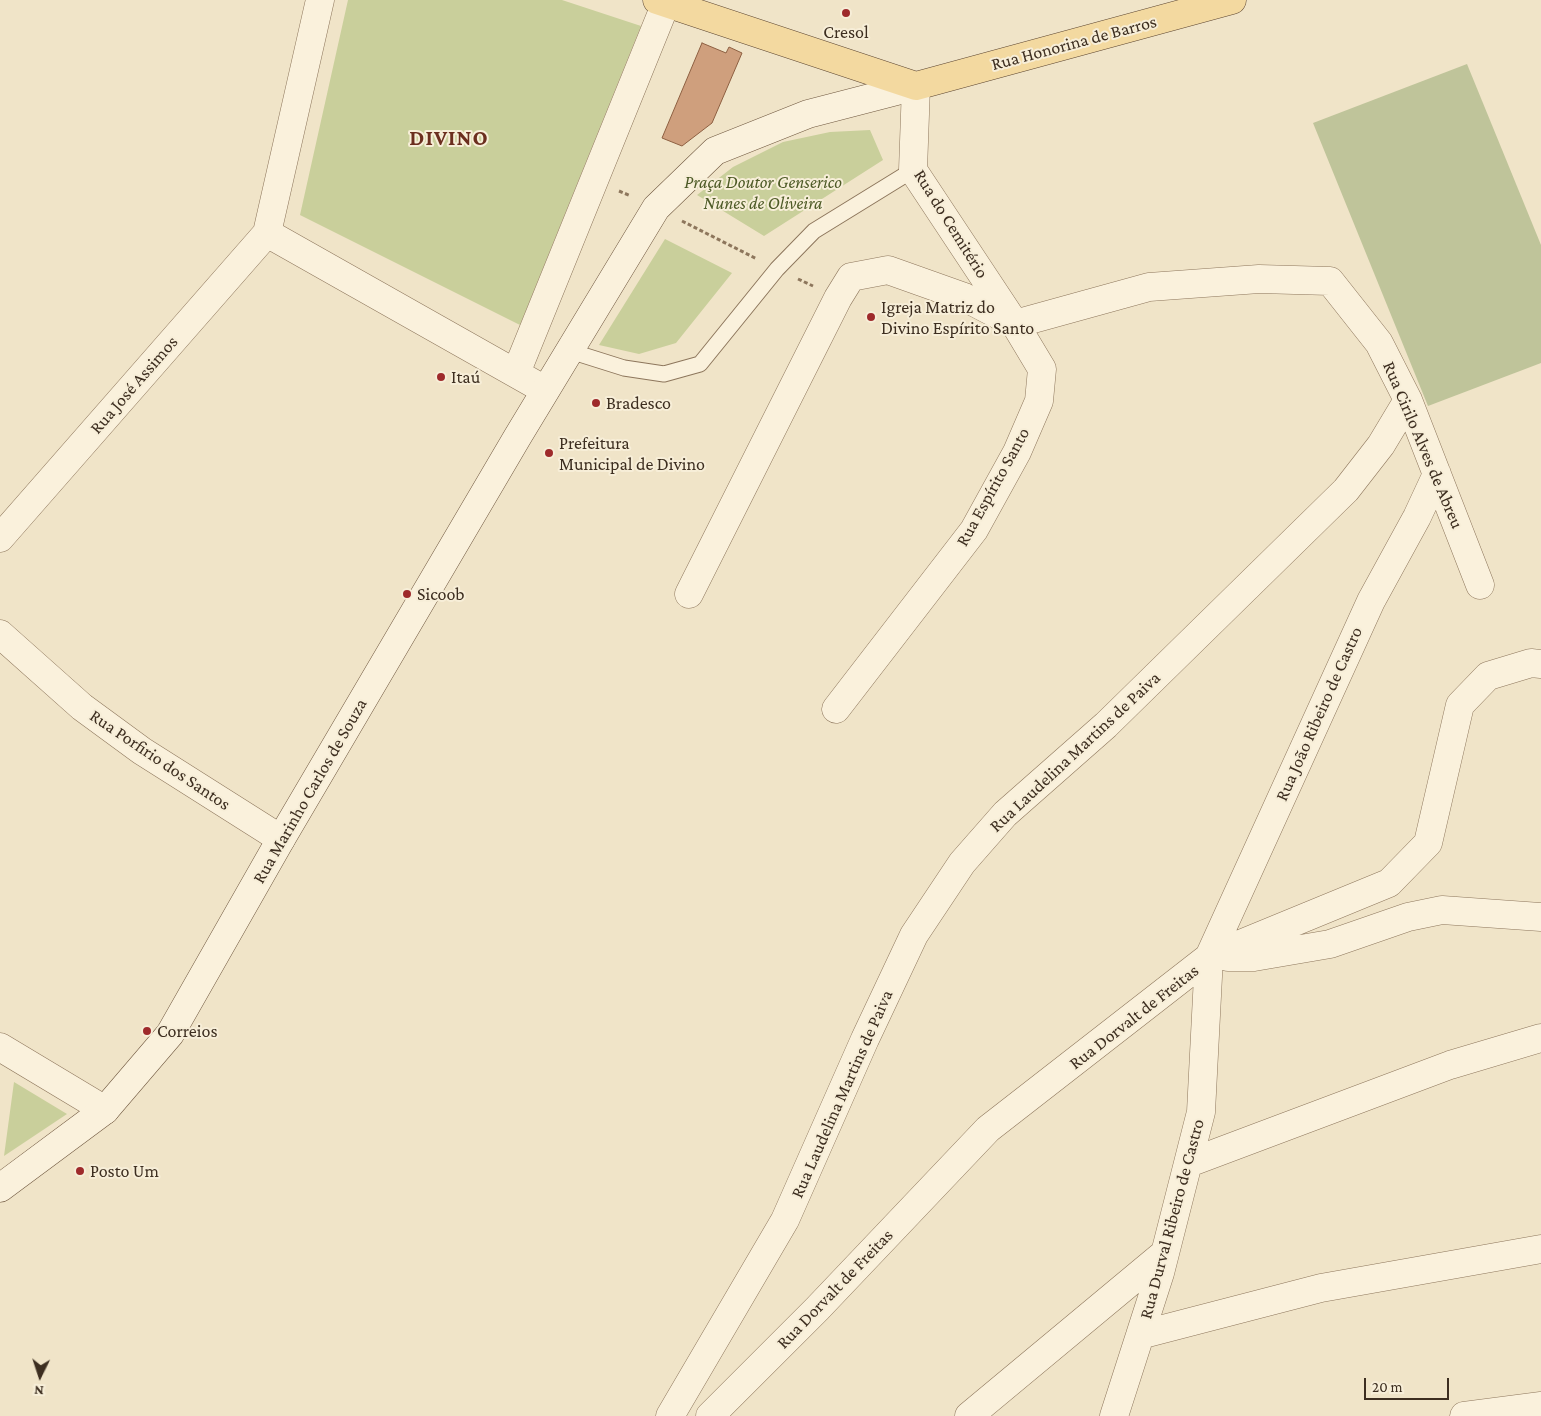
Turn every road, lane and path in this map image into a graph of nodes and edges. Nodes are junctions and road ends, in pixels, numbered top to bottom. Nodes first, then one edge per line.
1 (320, 0) edge
2 (1232, 0) edge
3 (661, 1) edge
4 (916, 86) junction
5 (913, 170) junction
6 (596, 180) junction
7 (656, 208) junction
8 (268, 233) junction
9 (777, 269) junction
10 (838, 298) junction
11 (1015, 324) junction
12 (570, 351) junction
13 (516, 373) junction
14 (545, 390) junction
15 (1408, 400) junction
16 (1437, 474) junction
17 (0, 538) edge
18 (1480, 585) dead end
19 (689, 594) dead end
20 (0, 634) edge
21 (1541, 664) edge
22 (836, 709) dead end
23 (281, 839) junction
24 (1541, 917) edge
25 (1209, 958) junction
26 (1541, 1038) edge
27 (0, 1047) edge
28 (105, 1110) junction
29 (1189, 1163) junction
30 (0, 1188) edge
31 (1541, 1249) edge
32 (1166, 1253) junction
33 (1140, 1335) junction
34 (1541, 1406) edge
35 (670, 1416) edge
36 (710, 1416) edge
37 (969, 1416) edge
38 (1114, 1416) edge
39 (1464, 1416) edge

1 - 8 street
2 - 4 main road, Rua Honorina de Barros
3 - 4 main road
3 - 6 street
4 - 5 street, Rua do Cemitério
4 - 7 street
5 - 9 lane
5 - 11 street, Rua do Cemitério
6 - 7 path
6 - 13 street
7 - 9 path
7 - 12 street
8 - 13 street
8 - 17 street, Rua José Assimos
9 - 10 path
9 - 12 lane
10 - 11 street
10 - 19 street
11 - 15 street, Rua Cirilo Alves de Abreu
11 - 22 street, Rua Espírito Santo
12 - 14 street, Rua Marinho Carlos de Souza
13 - 14 street
14 - 23 street, Rua Marinho Carlos de Souza
15 - 16 street, Rua Cirilo Alves de Abreu
15 - 35 street, Rua Laudelina Martins de Paiva
16 - 18 street, Rua Cirilo Alves de Abreu
16 - 25 street, Rua João Ribeiro de Castro
20 - 23 street, Rua Porfirio dos Santos
21 - 25 street, Rua Dorvalt de Freitas
23 - 28 street, Rua Marinho Carlos de Souza
24 - 25 street
25 - 29 street, Rua Durval Ribeiro de Castro
25 - 36 street, Rua Dorvalt de Freitas
26 - 29 street
27 - 28 street
28 - 30 street, Rua Marinho Carlos de Souza
29 - 32 street, Rua Durval Ribeiro de Castro
31 - 33 street
32 - 33 street, Rua Durval Ribeiro de Castro
32 - 37 street
33 - 38 street, Rua Durval Ribeiro de Castro
34 - 39 street

